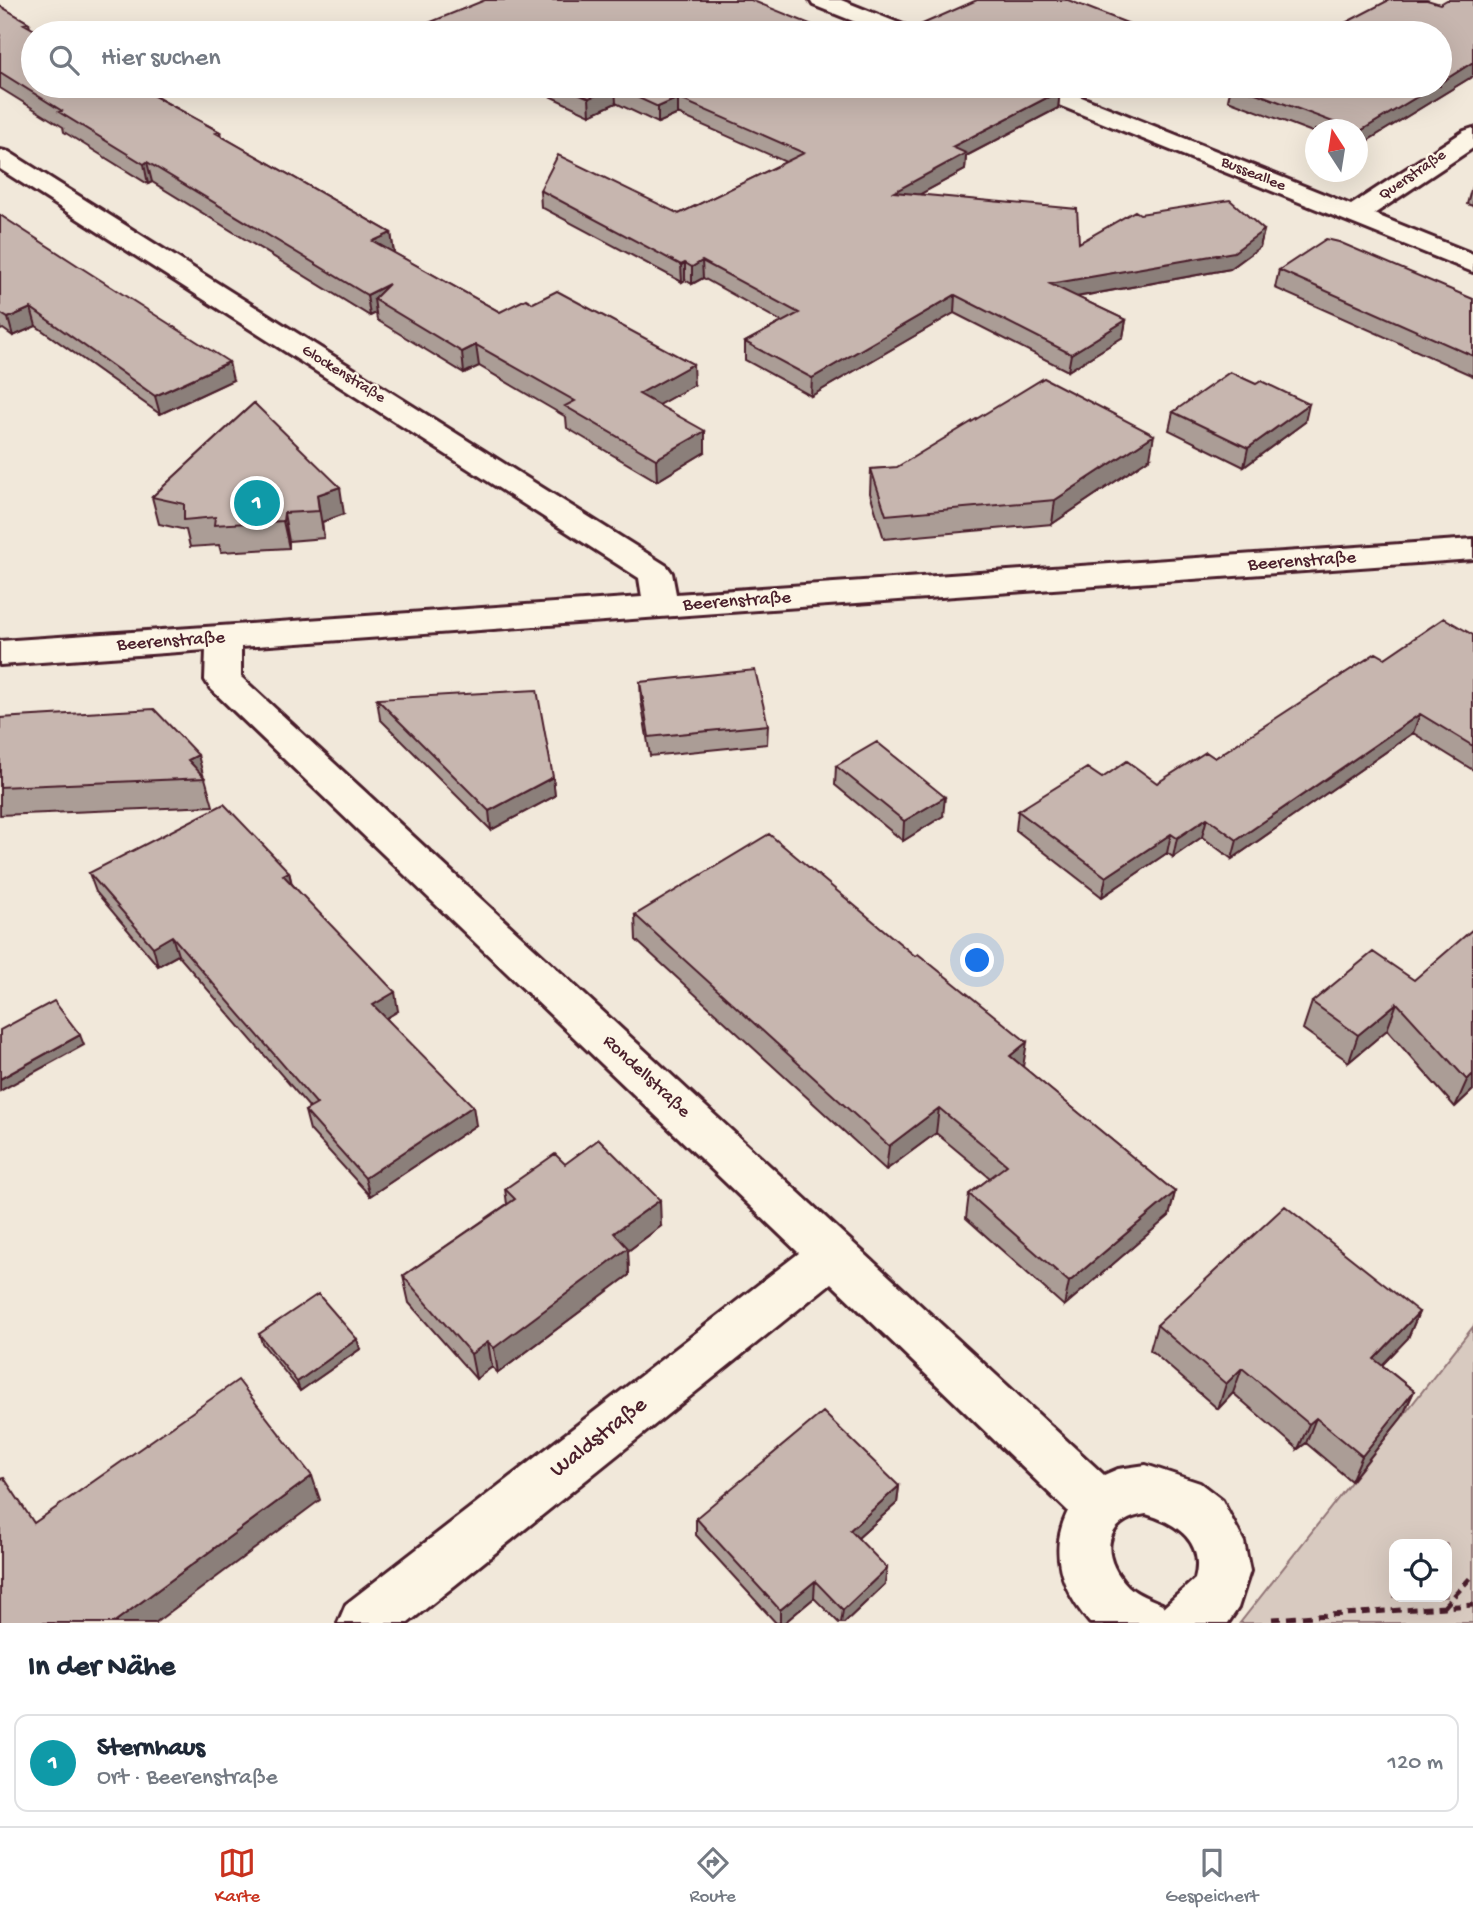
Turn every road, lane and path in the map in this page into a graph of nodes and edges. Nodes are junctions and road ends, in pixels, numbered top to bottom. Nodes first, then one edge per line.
1 (821, 0) edge
2 (873, 21) edge
3 (1063, 98) edge
4 (1473, 136) edge
5 (0, 158) edge
6 (1353, 216) junction
7 (1473, 264) edge
8 (1473, 549) edge
9 (661, 608) junction
10 (224, 639) junction
11 (0, 653) edge
12 (834, 1254) junction
13 (1098, 1504) junction
14 (1473, 1575) edge
15 (1473, 1605) edge
16 (1444, 1607) junction
17 (1272, 1619) dead end
18 (365, 1623) edge
19 (1143, 1623) edge
20 (1184, 1623) edge

1 - 2 street
3 - 6 street, Busseallee
4 - 6 street, Querstraße
5 - 9 street, Glockenstraße
6 - 7 street, Busseallee
8 - 9 street, Beerenstraße
9 - 10 street, Beerenstraße
10 - 11 street, Beerenstraße
10 - 12 street, Rondellstraße
12 - 13 street, Rondellstraße
12 - 18 street, Waldstraße
13 - 19 street
13 - 20 street
14 - 16 path
15 - 16 path
16 - 17 path

